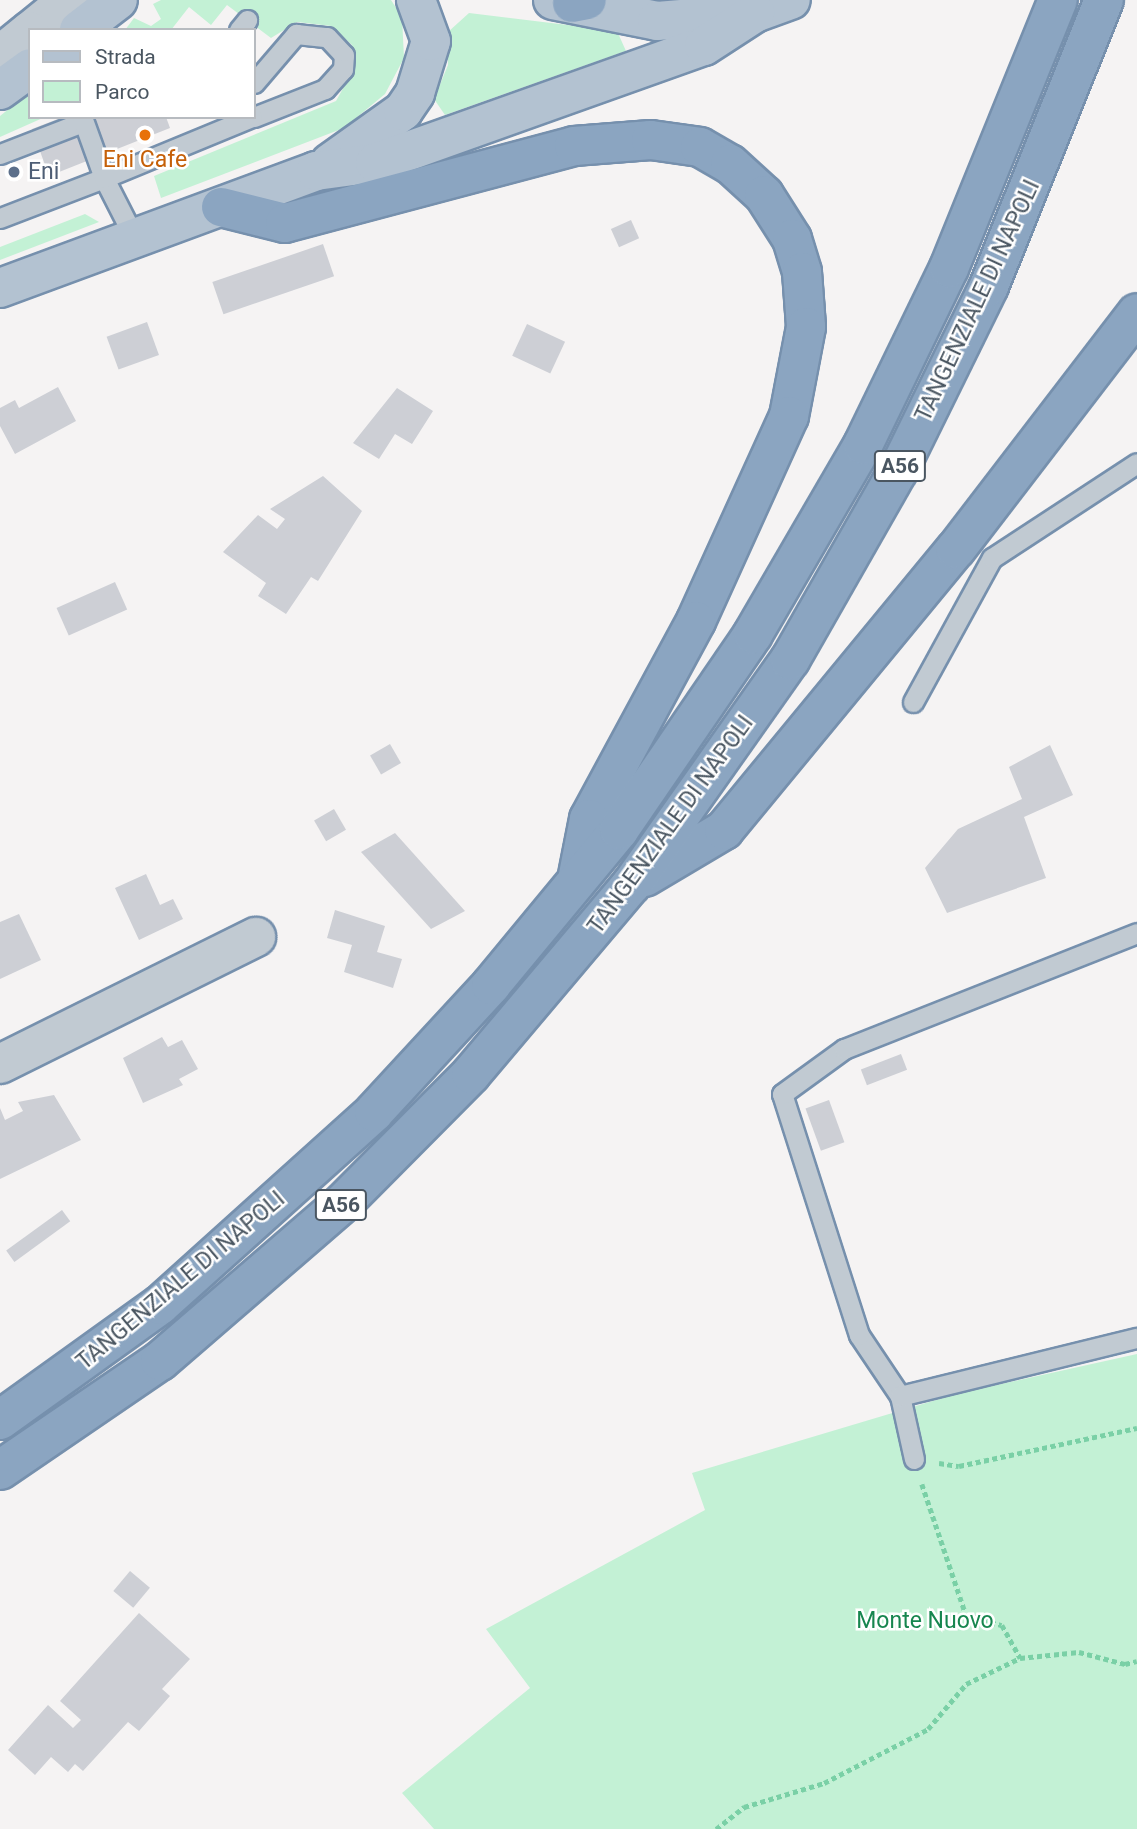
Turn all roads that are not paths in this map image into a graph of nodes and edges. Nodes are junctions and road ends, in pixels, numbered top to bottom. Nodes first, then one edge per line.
1 (416, 0) edge
2 (791, 0) edge
3 (571, 1) edge
4 (1103, 5) edge
5 (1054, 10) edge
6 (755, 13) junction
7 (93, 14) edge
8 (39, 28) edge
9 (28, 32) edge
10 (0, 55) edge
11 (28, 69) edge
12 (256, 81) edge
13 (0, 90) edge
14 (256, 115) edge
15 (241, 119) edge
16 (83, 120) edge
17 (205, 126) edge
18 (0, 154) edge
19 (316, 171) junction
20 (104, 178) junction
21 (221, 206) junction
22 (0, 218) edge
23 (134, 237) junction
24 (0, 288) edge
25 (1137, 313) edge
26 (1137, 463) edge
27 (913, 702) dead end
28 (576, 884) junction
29 (631, 885) junction
30 (1137, 933) edge
31 (256, 937) dead end
32 (0, 1064) edge
33 (1137, 1338) edge
34 (900, 1396) junction
35 (0, 1420) edge
36 (914, 1459) road end
37 (0, 1469) edge

1 - 19 main road
2 - 6 main road
3 - 6 main road
4 - 29 highway, TANGENZIALE DI NAPOLI / A56
5 - 28 highway, TANGENZIALE DI NAPOLI / A56
6 - 19 main road
7 - 8 street
9 - 10 street
11 - 13 main road
12 - 14 lane
15 - 17 lane
16 - 18 lane
16 - 20 lane
17 - 20 lane
19 - 21 main road
20 - 22 lane
20 - 23 lane
21 - 23 main road
21 - 28 highway
23 - 24 main road
25 - 29 highway
26 - 27 lane
28 - 35 highway, TANGENZIALE DI NAPOLI / A56
29 - 37 highway, TANGENZIALE DI NAPOLI / A56
30 - 34 lane
31 - 32 street
33 - 34 lane
34 - 36 lane

